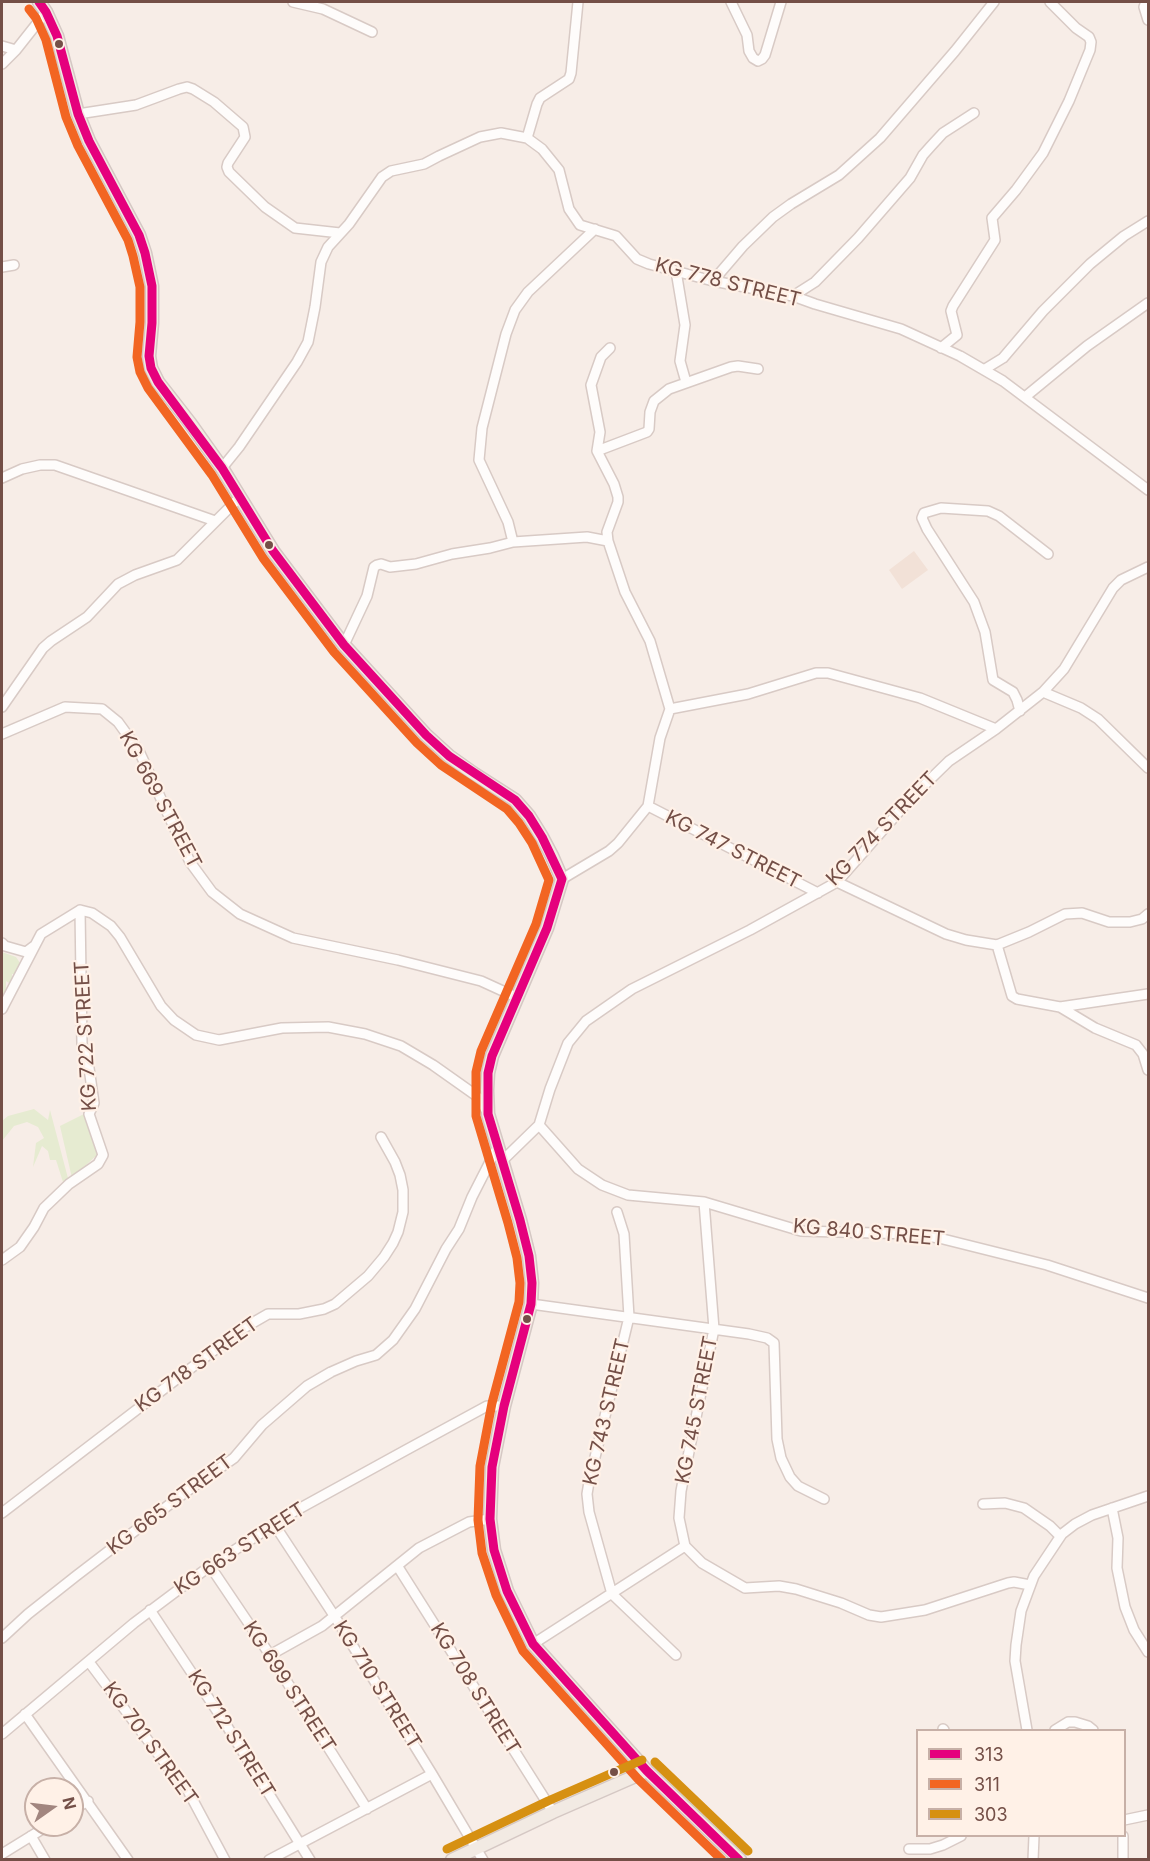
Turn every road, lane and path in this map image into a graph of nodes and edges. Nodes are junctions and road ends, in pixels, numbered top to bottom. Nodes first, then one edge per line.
1 (293, 2) edge
2 (578, 2) edge
3 (731, 2) edge
4 (781, 2) edge
5 (994, 2) edge
6 (1050, 2) edge
7 (1146, 2) edge
8 (42, 7) edge
9 (1149, 20) edge
10 (372, 32) dead end
11 (2, 46) edge
12 (16, 50) junction
13 (2, 64) edge
14 (974, 113) dead end
15 (78, 114) junction
16 (527, 138) junction
17 (1149, 220) edge
18 (595, 229) junction
19 (340, 233) junction
20 (14, 265) dead end
21 (2, 267) edge
22 (676, 271) junction
23 (713, 281) junction
24 (793, 296) junction
25 (1149, 303) edge
26 (610, 348) dead end
27 (941, 348) junction
28 (758, 369) dead end
29 (985, 369) junction
30 (686, 382) junction
31 (1026, 397) junction
32 (597, 451) junction
33 (222, 468) junction
34 (2, 478) edge
35 (1149, 490) edge
36 (239, 498) junction
37 (215, 521) junction
38 (608, 541) junction
39 (513, 542) junction
40 (1048, 554) dead end
41 (1149, 567) edge
42 (344, 645) junction
43 (1043, 692) junction
44 (2, 707) edge
45 (670, 709) junction
46 (1020, 711) junction
47 (996, 729) junction
48 (2, 734) edge
49 (1149, 768) edge
50 (648, 806) junction
51 (562, 879) junction
52 (837, 882) junction
53 (818, 893) junction
54 (80, 910) junction
55 (1149, 914) edge
56 (41, 934) junction
57 (2, 943) edge
58 (998, 945) junction
59 (1149, 994) edge
60 (516, 997) junction
61 (1060, 1007) junction
62 (2, 1009) edge
63 (1149, 1070) edge
64 (488, 1114) junction
65 (539, 1125) junction
66 (381, 1137) dead end
67 (498, 1146) junction
68 (501, 1162) junction
69 (704, 1202) junction
70 (617, 1212) dead end
71 (2, 1260) edge
72 (1149, 1298) edge
73 (531, 1304) junction
74 (629, 1317) junction
75 (714, 1329) junction
76 (504, 1406) junction
77 (1149, 1496) edge
78 (824, 1499) dead end
79 (983, 1504) dead end
80 (1112, 1508) junction
81 (2, 1513) edge
82 (490, 1519) junction
83 (274, 1524) junction
84 (1060, 1536) junction
85 (685, 1546) junction
86 (210, 1566) junction
87 (398, 1567) junction
88 (1030, 1586) junction
89 (612, 1594) junction
90 (150, 1610) junction
91 (335, 1617) junction
92 (2, 1638) edge
93 (533, 1644) junction
94 (1149, 1652) edge
95 (676, 1654) dead end
96 (270, 1655) junction
97 (89, 1662) junction
98 (25, 1714) junction
99 (1027, 1729) edge
100 (1057, 1729) edge
101 (1091, 1729) edge
102 (2, 1734) edge
103 (647, 1771) junction
104 (432, 1774) junction
105 (88, 1800) junction
106 (84, 1802) edge
107 (367, 1809) junction
108 (553, 1812) junction
109 (1149, 1815) edge
110 (1126, 1820) edge
111 (29, 1837) edge
112 (32, 1837) edge
113 (959, 1837) edge
114 (1031, 1837) edge
115 (1123, 1837) edge
116 (300, 1844) junction
117 (476, 1848) junction
118 (909, 1849) dead end
119 (2, 1854) edge
120 (45, 1860) edge
121 (128, 1860) edge
122 (225, 1860) edge
123 (269, 1860) edge
124 (310, 1860) edge
125 (452, 1860) edge
126 (483, 1860) edge
127 (740, 1860) edge
128 (1033, 1860) edge
129 (1123, 1860) edge

1 - 10 street
2 - 16 street
3 - 4 street
5 - 23 street
6 - 27 street
7 - 9 street
8 - 12 street
8 - 15 main road
11 - 12 street
12 - 13 street
14 - 24 street
15 - 19 street
15 - 33 main road
16 - 18 street, KG 778 STREET
16 - 19 street
17 - 29 street
18 - 22 street, KG 778 STREET
18 - 39 street
19 - 33 street
20 - 21 street
22 - 23 street, KG 778 STREET
22 - 30 street
23 - 24 street, KG 778 STREET
24 - 27 street, KG 778 STREET
25 - 31 street
26 - 32 street
27 - 29 street, KG 778 STREET
28 - 30 street
29 - 31 street, KG 778 STREET
30 - 32 street
31 - 35 street, KG 778 STREET
32 - 38 street
33 - 36 main road
34 - 37 street
36 - 37 street
36 - 42 main road
37 - 44 street
38 - 39 street
38 - 45 street
39 - 42 street
40 - 46 street
41 - 43 street, KG 774 STREET
42 - 51 main road
43 - 46 street, KG 774 STREET
43 - 49 street
45 - 47 street
45 - 50 street
46 - 47 street, KG 774 STREET
47 - 52 street, KG 774 STREET
48 - 60 street, KG 669 STREET
50 - 51 street
50 - 53 street, KG 747 STREET
51 - 60 main road
52 - 53 street, KG 774 STREET
52 - 58 street
53 - 65 street, KG 774 STREET
54 - 56 street
54 - 64 street
54 - 71 street, KG 722 STREET
55 - 58 street
56 - 57 street
56 - 62 street
58 - 61 street
59 - 61 street
60 - 64 main road
61 - 63 street
64 - 67 main road
65 - 68 street, KG 774 STREET
65 - 69 street, KG 840 STREET
66 - 81 street, KG 718 STREET
67 - 68 main road
67 - 92 street, KG 665 STREET
68 - 73 main road
69 - 72 street, KG 840 STREET
69 - 75 street, KG 745 STREET
70 - 74 street, KG 743 STREET
73 - 74 street
73 - 76 main road
74 - 75 street
74 - 89 street, KG 743 STREET
75 - 78 street
75 - 85 street, KG 745 STREET
76 - 82 main road
76 - 83 street, KG 663 STREET
77 - 80 street
79 - 84 street
80 - 84 street
80 - 94 street
82 - 87 street
82 - 93 main road
83 - 86 street, KG 663 STREET
83 - 91 street, KG 710 STREET
84 - 88 street
85 - 88 street
85 - 89 street
86 - 90 street, KG 663 STREET
86 - 96 street, KG 699 STREET
87 - 91 street
87 - 108 street, KG 708 STREET
88 - 99 street
89 - 93 street
89 - 95 street
90 - 97 street, KG 663 STREET
90 - 116 street, KG 712 STREET
91 - 96 street
91 - 104 street, KG 710 STREET
93 - 103 main road
96 - 107 street, KG 699 STREET
97 - 98 street, KG 663 STREET
97 - 122 street, KG 701 STREET
98 - 102 street, KG 663 STREET
98 - 105 street
100 - 101 street
103 - 108 main road
103 - 127 main road
104 - 107 street
104 - 117 street, KG 710 STREET
105 - 106 street
105 - 121 street
107 - 116 street
108 - 117 main road
109 - 110 street
111 - 119 street
112 - 120 street
113 - 118 street
114 - 128 street
115 - 129 street
116 - 123 street
116 - 124 street, KG 712 STREET
117 - 125 main road
117 - 126 street, KG 710 STREET

